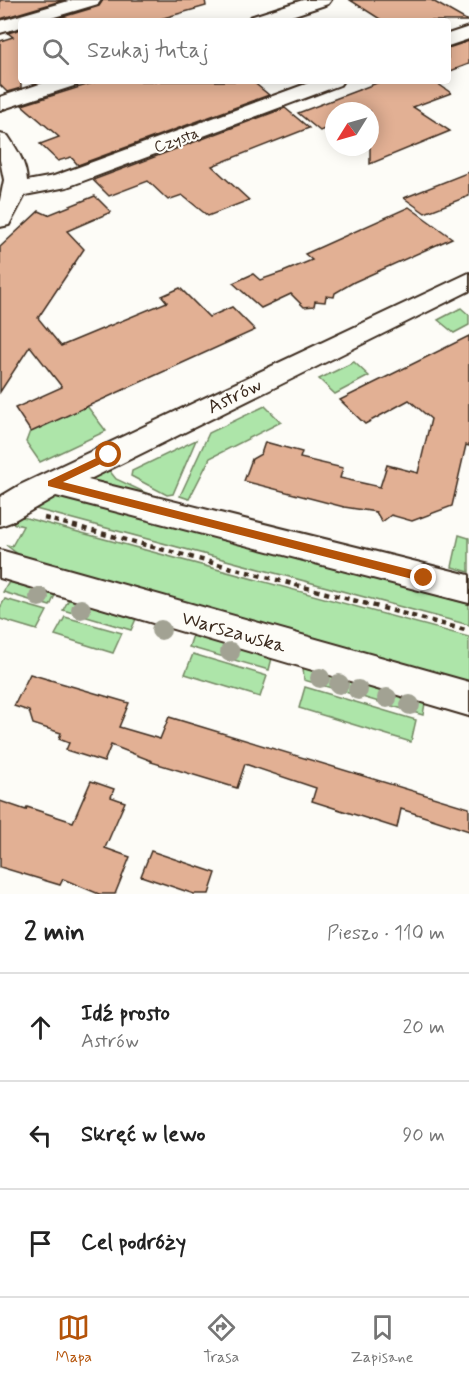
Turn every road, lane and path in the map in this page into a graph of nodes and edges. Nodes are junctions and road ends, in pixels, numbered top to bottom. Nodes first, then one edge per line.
1 (92, 0) edge
2 (322, 0) edge
3 (31, 18) edge
4 (266, 18) edge
5 (18, 22) edge
6 (0, 27) edge
7 (469, 33) edge
8 (451, 39) edge
9 (61, 84) edge
10 (325, 84) edge
11 (0, 104) edge
12 (0, 141) edge
13 (16, 190) junction
14 (0, 220) edge
15 (469, 281) edge
16 (52, 483) junction
17 (3, 510) edge
18 (0, 564) edge
19 (469, 589) edge
20 (469, 631) edge
21 (469, 699) edge

1 - 3 street
2 - 4 street
5 - 6 street
7 - 8 street
9 - 11 street
10 - 13 street, Czysta
12 - 13 street
13 - 14 street
15 - 16 street, Astrów
16 - 17 street, Astrów
16 - 19 street
17 - 20 path
18 - 21 street, Warszawska

